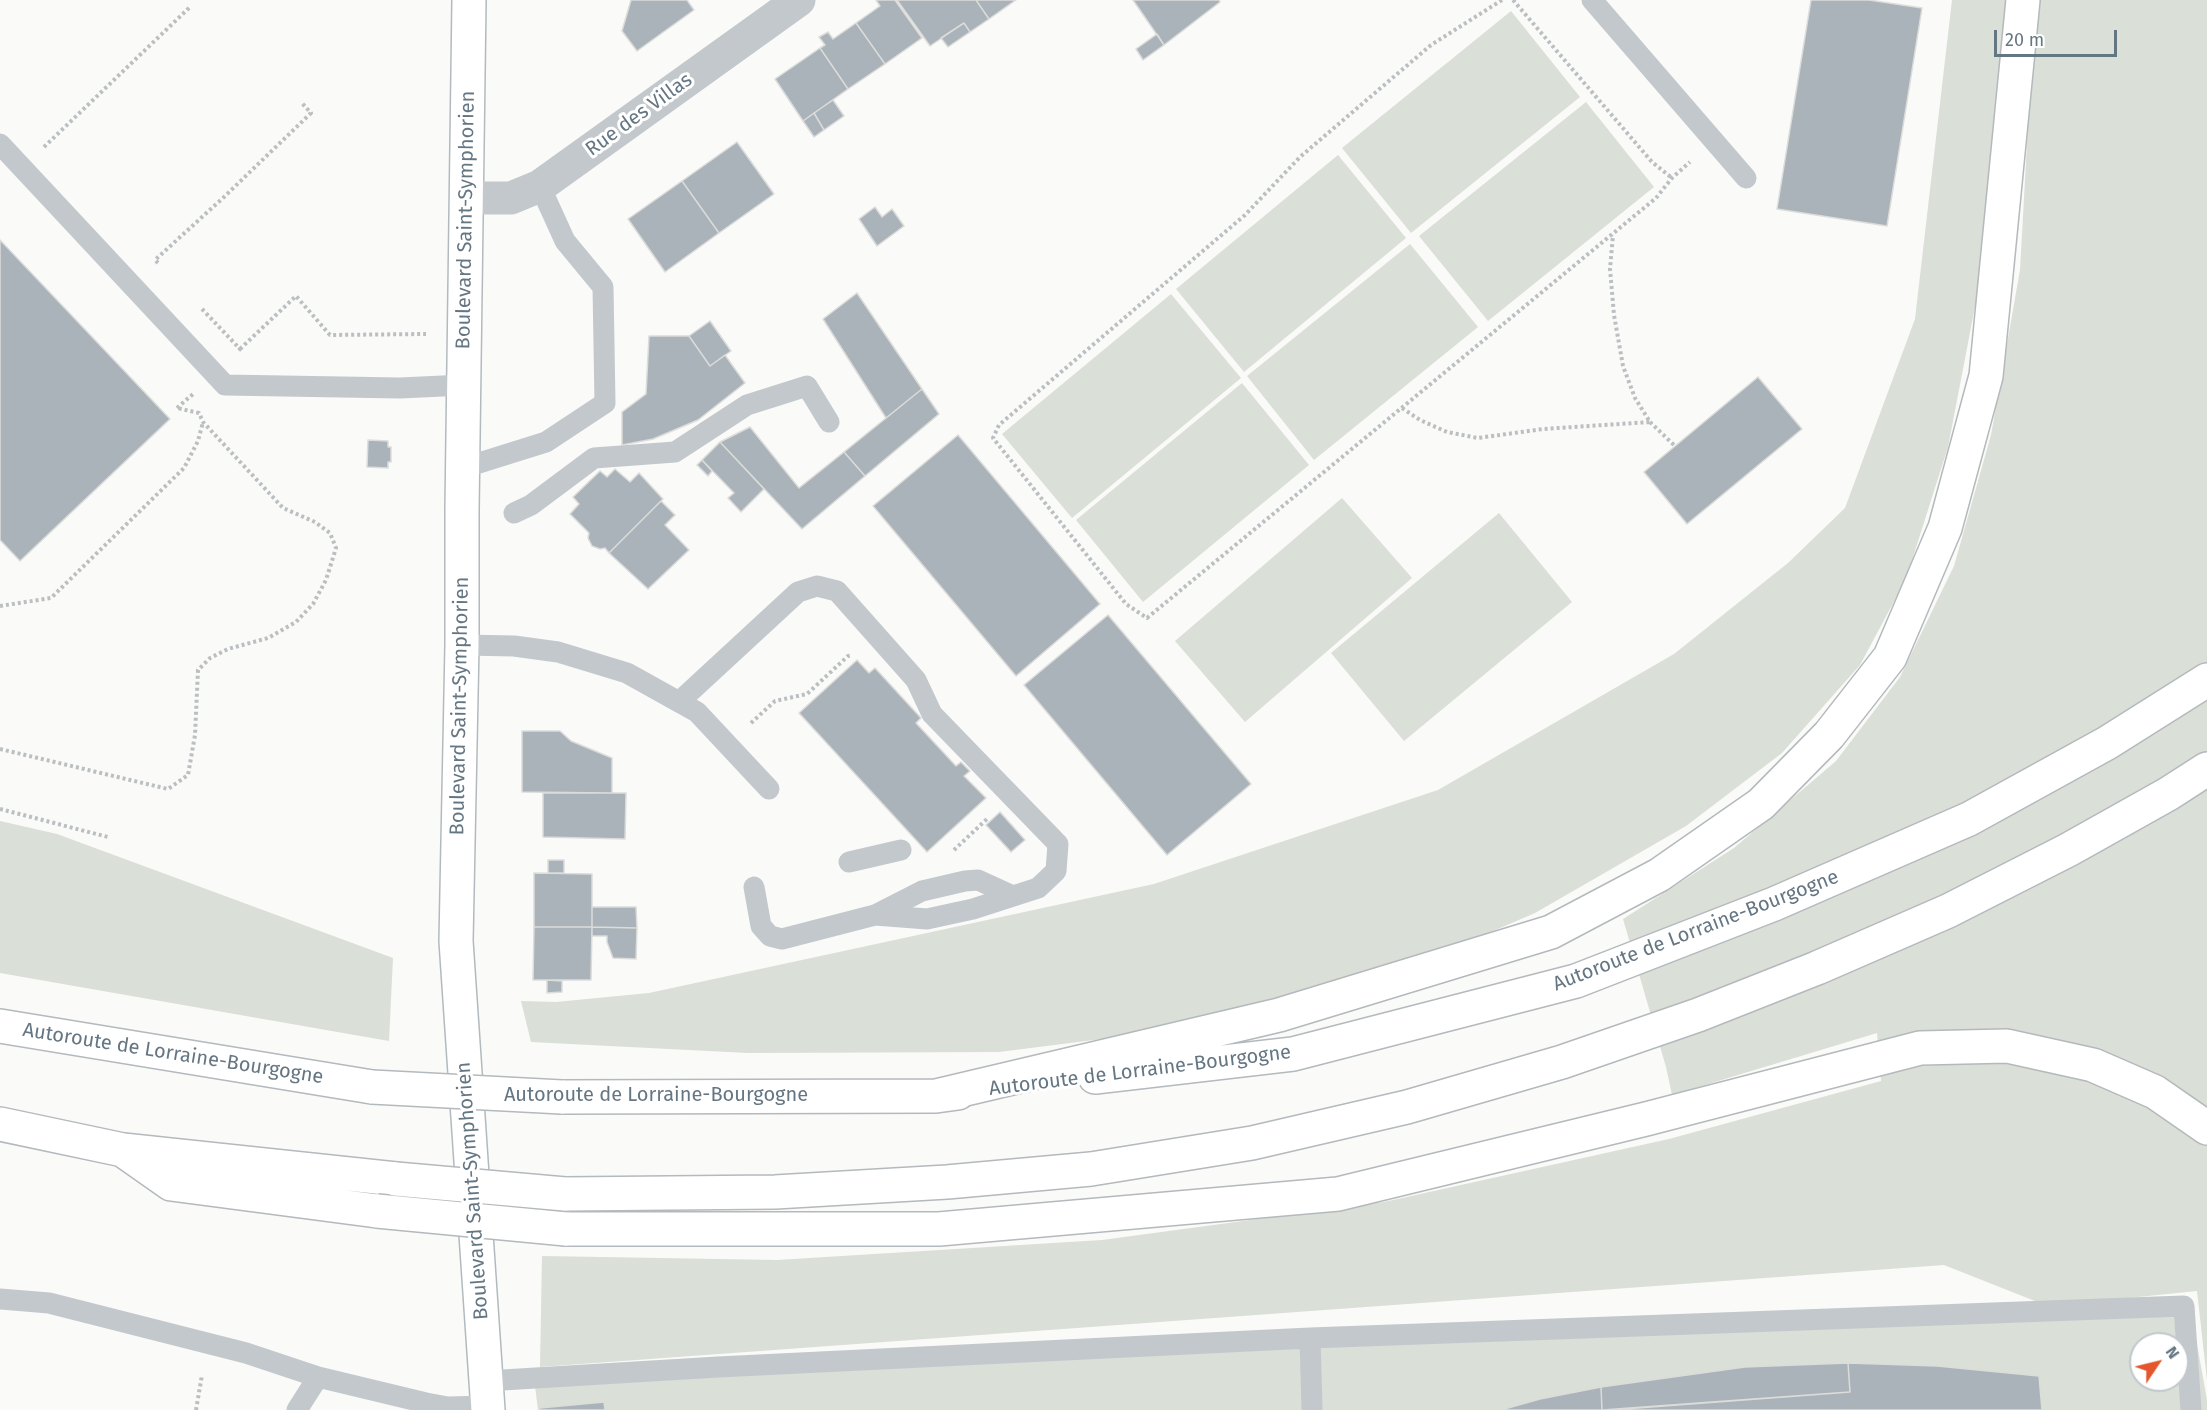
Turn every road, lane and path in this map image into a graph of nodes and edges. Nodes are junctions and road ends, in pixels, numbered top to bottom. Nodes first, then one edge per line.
1 (469, 0) edge
2 (800, 0) edge
3 (1502, 0) edge
4 (1513, 0) edge
5 (1592, 0) edge
6 (2023, 0) edge
7 (190, 6) dead end
8 (301, 102) dead end
9 (0, 144) edge
10 (22, 168) junction
11 (1746, 178) dead end
12 (540, 186) junction
13 (467, 198) junction
14 (1613, 234) junction
15 (163, 268) dead end
16 (201, 308) dead end
17 (465, 333) junction
18 (240, 349) junction
19 (214, 373) junction
20 (464, 385) junction
21 (1402, 408) junction
22 (203, 422) junction
23 (829, 422) dead end
24 (1650, 422) junction
25 (1676, 446) dead end
26 (463, 468) junction
27 (514, 513) dead end
28 (0, 606) edge
29 (877, 636) junction
30 (462, 645) junction
31 (2207, 680) edge
32 (680, 701) junction
33 (750, 724) dead end
34 (0, 749) edge
35 (2207, 769) edge
36 (769, 789) dead end
37 (1010, 796) junction
38 (0, 809) edge
39 (108, 837) dead end
40 (901, 850) dead end
41 (951, 853) dead end
42 (849, 862) dead end
43 (754, 887) dead end
44 (1013, 896) junction
45 (875, 915) junction
46 (0, 1026) edge
47 (936, 1096) junction
48 (0, 1124) edge
49 (2207, 1128) edge
50 (123, 1150) junction
51 (0, 1299) edge
52 (1310, 1338) junction
53 (318, 1377) junction
54 (488, 1399) edge
55 (1312, 1408) dead end
56 (297, 1410) edge
57 (2191, 1410) edge

1 - 13 main road, Boulevard Saint-Symphorien
2 - 12 street, Rue des Villas
3 - 21 path
4 - 14 path
5 - 11 lane
6 - 47 main road
7 - 10 path
8 - 15 path
9 - 10 lane
10 - 19 lane
12 - 13 street, Rue des Villas
12 - 26 lane
13 - 17 main road, Boulevard Saint-Symphorien
14 - 21 path
14 - 24 path
16 - 18 path
17 - 18 path
17 - 20 main road, Boulevard Saint-Symphorien
18 - 19 path
19 - 20 lane
19 - 22 path
20 - 26 main road, Boulevard Saint-Symphorien
21 - 24 path
22 - 28 path
22 - 34 path
23 - 27 lane
24 - 25 path
26 - 30 main road, Boulevard Saint-Symphorien
29 - 32 lane
29 - 33 path
29 - 37 lane
30 - 32 lane
30 - 54 main road, Boulevard Saint-Symphorien
31 - 47 main road, Autoroute de Lorraine-Bourgogne
32 - 36 lane
35 - 50 main road, bridge
37 - 41 path
37 - 44 lane
38 - 39 path
40 - 42 lane
43 - 45 lane
44 - 45 lane
44 - 45 lane
46 - 47 main road, Autoroute de Lorraine-Bourgogne, bridge
48 - 50 main road
49 - 50 main road, bridge
51 - 53 lane
52 - 54 lane
52 - 55 lane
52 - 57 lane
53 - 54 lane
53 - 56 lane

